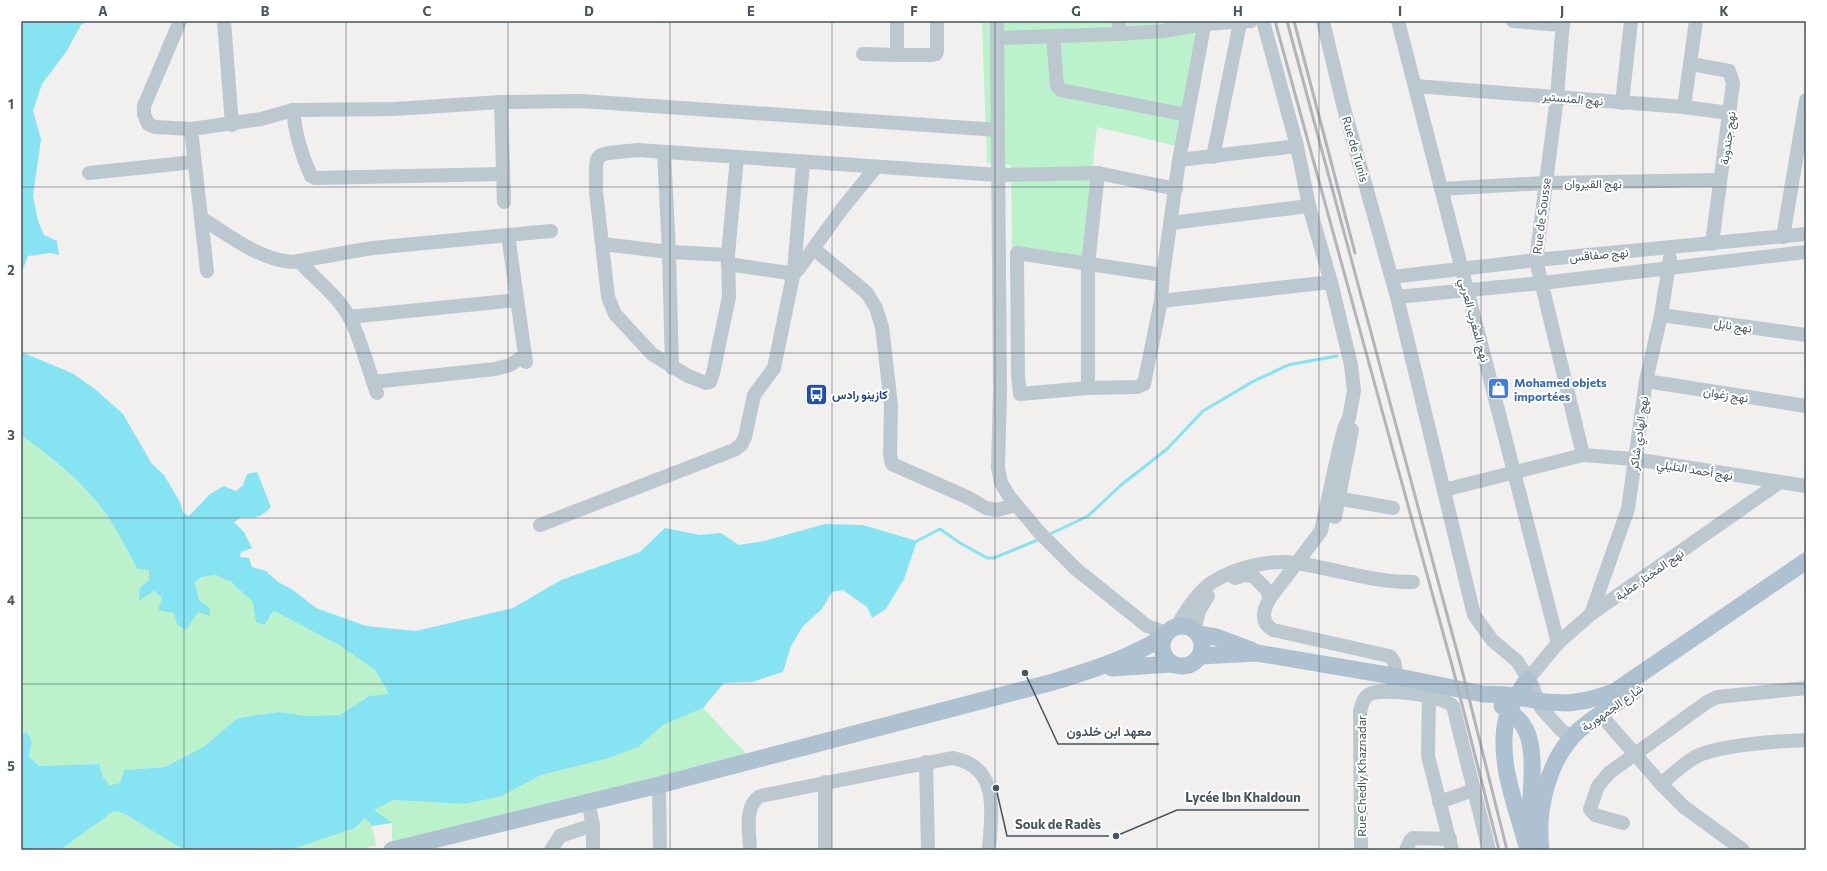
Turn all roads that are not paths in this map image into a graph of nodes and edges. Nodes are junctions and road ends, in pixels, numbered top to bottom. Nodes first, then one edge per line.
1 (180, 21) edge
2 (224, 21) edge
3 (897, 21) edge
4 (937, 21) edge
5 (997, 21) edge
6 (1263, 21) edge
7 (1323, 21) edge
8 (1398, 21) edge
9 (1513, 21) edge
10 (1631, 21) edge
11 (1696, 21) edge
12 (1204, 22) edge
13 (1245, 22) edge
14 (1563, 23) edge
15 (1163, 26) edge
16 (1119, 28) edge
17 (1053, 36) junction
18 (997, 38) junction
19 (863, 54) dead end
20 (897, 55) junction
21 (1691, 64) junction
22 (1415, 86) junction
23 (1557, 97) junction
24 (1806, 100) edge
25 (501, 102) junction
26 (1622, 103) junction
27 (1684, 107) junction
28 (293, 110) junction
29 (1730, 113) junction
30 (1187, 115) junction
31 (232, 124) junction
32 (191, 129) junction
33 (998, 130) junction
34 (1297, 146) junction
35 (664, 152) junction
36 (737, 157) junction
37 (1213, 157) junction
38 (1179, 160) junction
39 (194, 162) junction
40 (802, 163) junction
41 (876, 167) junction
42 (89, 173) dead end
43 (1098, 173) junction
44 (503, 174) junction
45 (998, 175) junction
46 (1720, 180) junction
47 (1545, 183) junction
48 (1176, 189) junction
49 (1441, 189) junction
50 (504, 202) dead end
51 (1309, 206) junction
52 (201, 218) junction
53 (1171, 223) junction
54 (551, 231) dead end
55 (1806, 234) edge
56 (508, 235) junction
57 (1783, 237) junction
58 (603, 244) junction
59 (1712, 244) junction
60 (1672, 247) junction
61 (814, 249) junction
62 (669, 252) junction
63 (1806, 252) edge
64 (728, 259) junction
65 (1536, 260) junction
66 (299, 261) junction
67 (1088, 264) junction
68 (1669, 266) junction
69 (1461, 269) junction
70 (207, 271) dead end
71 (794, 272) junction
72 (1163, 275) junction
73 (1392, 277) junction
74 (1331, 282) junction
75 (1542, 283) junction
76 (1467, 289) junction
77 (1397, 297) junction
78 (517, 300) junction
79 (1161, 301) junction
80 (1661, 315) junction
81 (350, 317) junction
82 (1806, 335) edge
83 (672, 368) junction
84 (1646, 381) junction
85 (1088, 388) junction
86 (1806, 406) edge
87 (1583, 455) junction
88 (1634, 459) junction
89 (1515, 472) junction
90 (1780, 482) junction
91 (1806, 486) edge
92 (1444, 490) junction
93 (1334, 498) junction
94 (1016, 505) junction
95 (1393, 508) dead end
96 (540, 525) dead end
97 (1806, 561) edge
98 (1296, 566) junction
99 (1413, 582) dead end
100 (1270, 598) junction
101 (1746, 602) junction
102 (1591, 614) junction
103 (1170, 632) junction
104 (1196, 632) junction
105 (1558, 643) junction
106 (1263, 654) junction
107 (1200, 656) junction
108 (1172, 664) junction
109 (1096, 669) junction
110 (1528, 678) junction
111 (1806, 688) edge
112 (1392, 691) junction
113 (1483, 694) junction
114 (1429, 697) junction
115 (1600, 714) junction
116 (1575, 734) junction
117 (1806, 740) edge
118 (1634, 753) junction
119 (926, 762) junction
120 (824, 782) junction
121 (1661, 784) junction
122 (659, 785) junction
123 (1474, 790) junction
124 (588, 802) junction
125 (1439, 802) junction
126 (1622, 823) dead end
127 (592, 825) junction
128 (1451, 844) edge
129 (392, 850) edge
130 (551, 850) edge
131 (593, 850) edge
132 (660, 850) edge
133 (750, 850) edge
134 (824, 850) edge
135 (928, 850) edge
136 (989, 850) edge
137 (1361, 850) edge
138 (1406, 850) edge
139 (1489, 850) edge
140 (1528, 850) edge
141 (1541, 850) edge
142 (1742, 850) edge

1 - 32 street
2 - 31 street
3 - 20 street
4 - 20 street
5 - 18 street
6 - 34 street
7 - 73 street, Rue de Tunis
8 - 22 street, نهج المغرب العربي
9 - 14 street
10 - 26 street
11 - 21 street
12 - 13 street
12 - 15 street
12 - 30 street
13 - 37 street
14 - 23 street, Rue de Sousse
15 - 16 street
16 - 17 street
17 - 18 street
17 - 30 street
18 - 33 street
19 - 20 street
21 - 27 street
21 - 29 street, نهج جندوبة
22 - 23 street, نهج المنستير
22 - 49 street, نهج المغرب العربي
23 - 26 street, نهج المنستير
23 - 47 street, Rue de Sousse
24 - 57 street
25 - 28 street
25 - 33 street
25 - 44 street
26 - 27 street, نهج المنستير
27 - 29 street, نهج المنستير
28 - 31 street
28 - 44 street
29 - 46 street, نهج جندوبة
30 - 38 street
31 - 32 street
32 - 39 street
33 - 45 street
34 - 37 street
34 - 51 street
35 - 36 street
35 - 58 street
35 - 62 street
36 - 40 street
36 - 64 street
37 - 38 street
38 - 48 street
39 - 42 street
39 - 52 street
40 - 41 street
40 - 71 street
41 - 45 street
41 - 61 street
43 - 45 street
43 - 48 street
43 - 67 street
44 - 50 street
45 - 94 street
46 - 47 street, نهج القيروان
46 - 59 street, نهج جندوبة
47 - 49 street, نهج القيروان
47 - 65 street, Rue de Sousse
48 - 53 street
49 - 69 street, نهج المغرب العربي
51 - 53 street
51 - 74 street
52 - 66 street
52 - 70 street
53 - 72 street
54 - 56 street
55 - 57 street, نهج صفاقس
56 - 66 street
56 - 78 street
57 - 59 street, نهج صفاقس
58 - 62 street
58 - 83 street
59 - 60 street, نهج صفاقس
60 - 65 street, نهج صفاقس
60 - 68 street, نهج الهادي شاكر
61 - 71 street
61 - 94 street
62 - 64 street
62 - 83 street
63 - 68 street, نهج صفاقس
64 - 71 street
64 - 83 street
65 - 69 street, نهج صفاقس
65 - 75 street, Rue de Sousse
66 - 81 street
67 - 72 street
67 - 85 street
67 - 85 street
68 - 75 street, نهج صفاقس
68 - 80 street, نهج الهادي شاكر
69 - 73 street, نهج صفاقس
69 - 76 street, نهج المغرب العربي
71 - 96 street
72 - 79 street
73 - 77 street, Rue de Tunis
74 - 79 street
74 - 93 street
75 - 76 street, نهج صفاقس
75 - 87 street, Rue de Sousse
76 - 77 street, نهج صفاقس
76 - 89 street, نهج المغرب العربي
77 - 92 street, Rue de Tunis
78 - 81 street
78 - 81 street
79 - 85 street
80 - 82 street, نهج نابل
80 - 84 street, نهج الهادي شاكر
84 - 86 street, نهج زغوان
84 - 88 street, نهج الهادي شاكر
87 - 88 street, نهج أحمد التليلي
87 - 89 street, نهج أحمد التليلي
88 - 90 street, نهج أحمد التليلي
88 - 102 street, نهج الهادي شاكر
89 - 92 street, نهج أحمد التليلي
89 - 105 street, نهج المغرب العربي
90 - 91 street, نهج أحمد التليلي
90 - 102 street, نهج المختار عطية
92 - 110 street, Rue de Tunis
93 - 95 street
93 - 98 street
94 - 103 street
97 - 101 main road
98 - 99 street
98 - 100 street
98 - 103 street
100 - 104 street
100 - 112 street
101 - 113 main road
101 - 115 main road, شارع الجمهورية
102 - 105 street, نهج المختار عطية
103 - 104 main road
103 - 108 main road
103 - 109 main road
104 - 106 main road
104 - 107 main road
105 - 110 street, نهج المختار عطية
106 - 107 main road
106 - 113 main road
107 - 108 main road
108 - 109 main road
109 - 122 main road
110 - 116 street, Rue de Tunis
110 - 140 main road
111 - 118 street
112 - 114 street
112 - 137 street, Rue Chedly Khaznadar
113 - 140 main road
114 - 123 street
114 - 125 street
115 - 116 main road, شارع الجمهورية
115 - 118 street
116 - 141 main road, شارع الجمهورية
117 - 121 street
118 - 121 street
118 - 126 street
119 - 120 street
119 - 135 street
119 - 136 street
120 - 133 street
120 - 134 street
121 - 142 street
122 - 124 main road
122 - 132 street
123 - 125 street
123 - 139 street
124 - 127 street
124 - 129 main road
125 - 128 street
127 - 130 street
127 - 131 street
128 - 138 street

